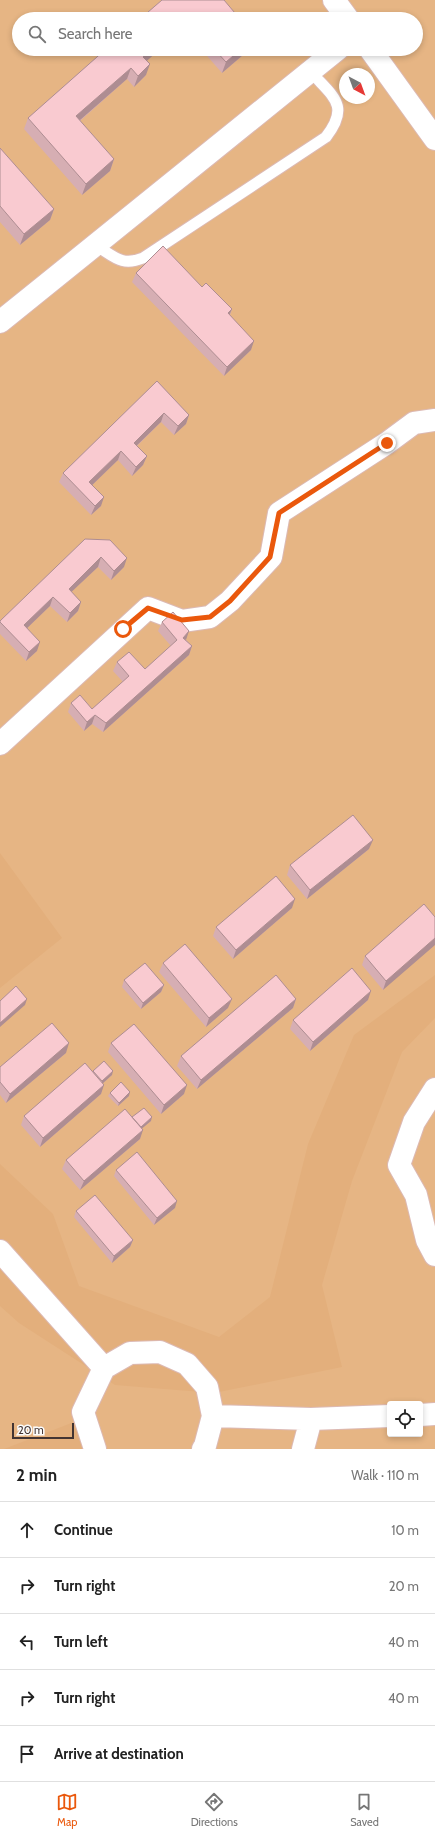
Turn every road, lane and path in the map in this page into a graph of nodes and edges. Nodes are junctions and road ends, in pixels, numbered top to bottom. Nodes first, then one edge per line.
1 (334, 0) edge
2 (343, 12) edge
3 (330, 56) edge
4 (375, 56) edge
5 (311, 72) junction
6 (435, 139) edge
7 (95, 245) junction
8 (0, 322) edge
9 (435, 420) edge
10 (0, 744) edge
11 (435, 1089) edge
12 (0, 1251) edge
13 (435, 1254) edge
14 (104, 1368) junction
15 (435, 1414) edge
16 (423, 1415) edge
17 (213, 1416) junction
18 (387, 1416) edge
19 (311, 1419) junction
20 (95, 1449) edge
21 (202, 1449) edge
22 (303, 1449) edge

1 - 2 street
3 - 5 street
4 - 6 street
5 - 7 street
5 - 7 lane
7 - 8 street
9 - 10 street
11 - 13 street
12 - 14 street
14 - 17 street
14 - 20 street
15 - 16 street
17 - 19 street
17 - 21 street
18 - 19 street
19 - 22 street

